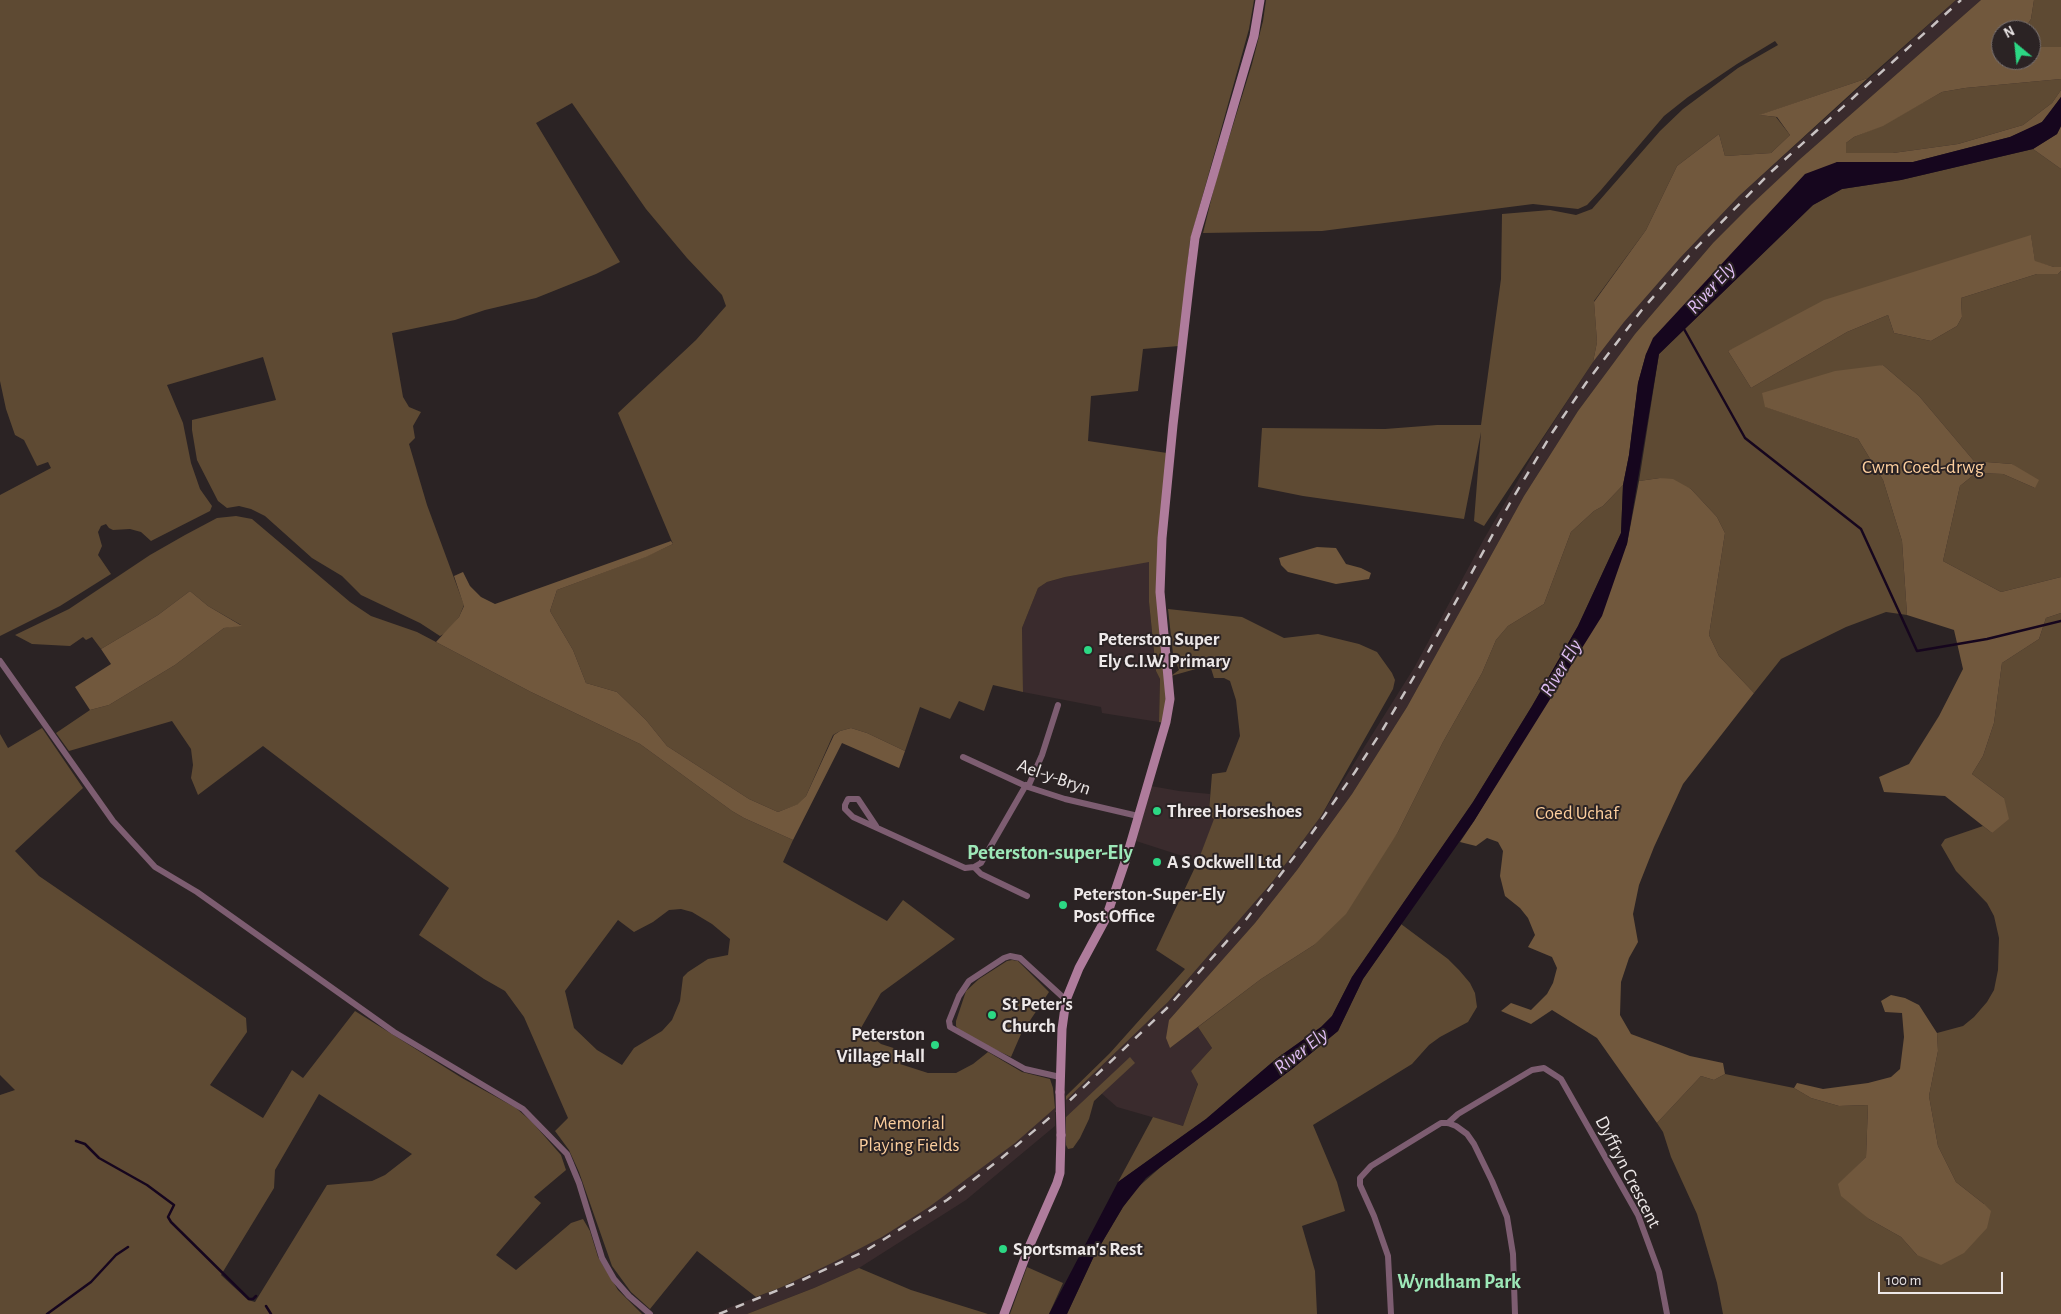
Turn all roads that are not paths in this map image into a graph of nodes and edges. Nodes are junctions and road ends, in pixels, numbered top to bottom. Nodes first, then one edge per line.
1 (1260, 0) edge
2 (0, 660) edge
3 (1058, 705) dead end
4 (963, 757) dead end
5 (1027, 786) junction
6 (1138, 816) junction
7 (876, 826) junction
8 (974, 867) junction
9 (1027, 896) dead end
10 (1066, 1000) junction
11 (1060, 1077) junction
12 (1448, 1123) junction
13 (650, 1314) edge
14 (1004, 1314) edge
15 (1391, 1314) edge
16 (1515, 1314) edge
17 (1667, 1314) edge

1 - 6 street
2 - 13 street
3 - 5 street
4 - 5 street, Ael-y-Bryn
5 - 6 street, Ael-y-Bryn
5 - 8 street
6 - 10 street
7 - 7 street
7 - 8 street
8 - 9 street
10 - 11 street
10 - 11 street
11 - 14 street, bridge
12 - 15 street
12 - 16 street
12 - 17 street, Dyffryn Crescent

